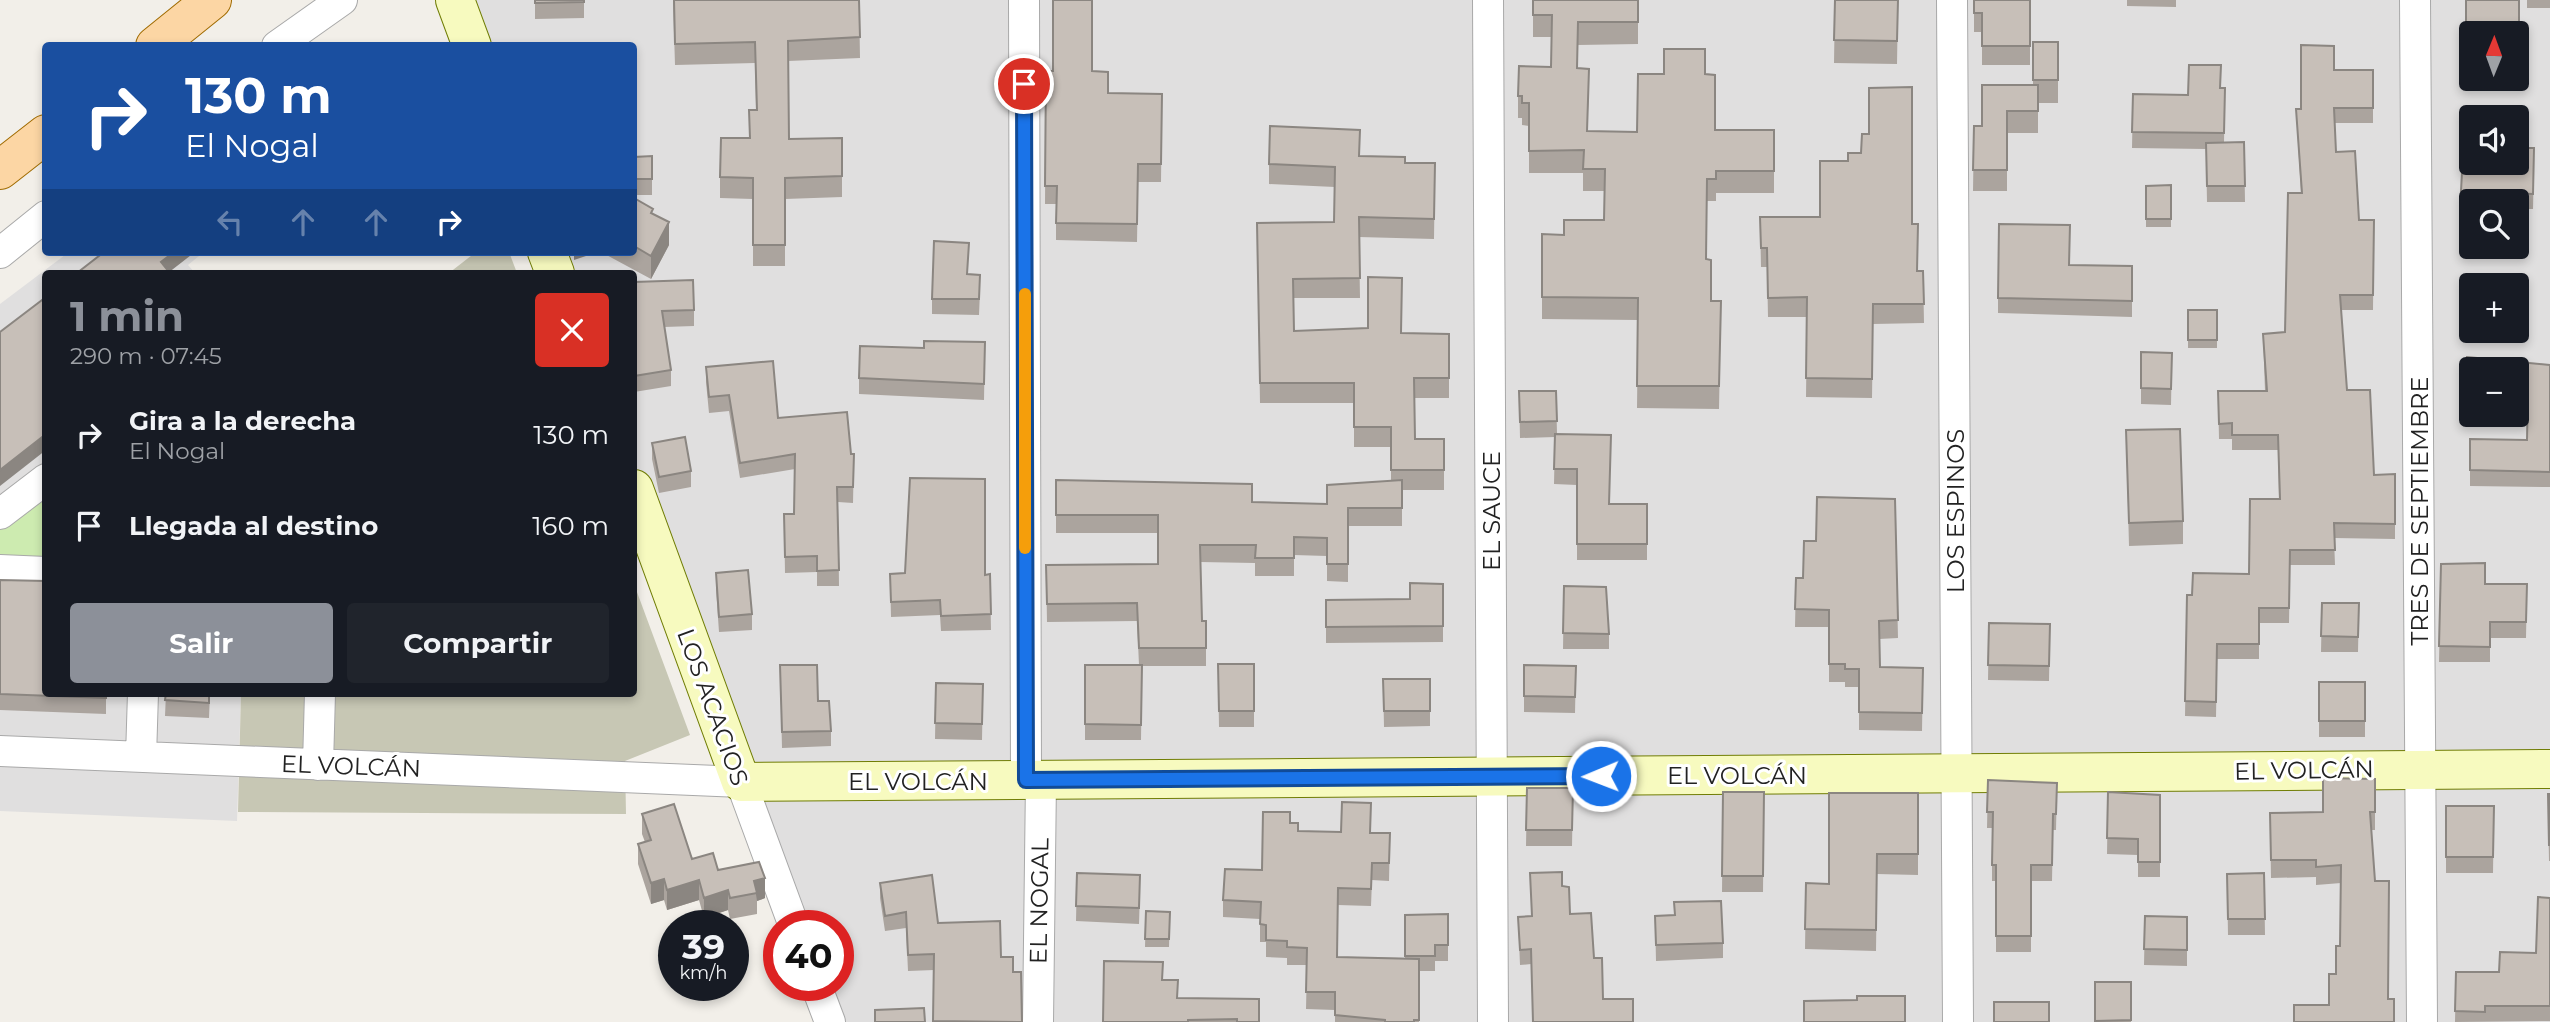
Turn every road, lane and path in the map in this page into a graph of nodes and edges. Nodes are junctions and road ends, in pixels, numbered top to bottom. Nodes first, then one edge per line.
1 (212, 0) edge
2 (342, 0) edge
3 (455, 0) edge
4 (1024, 0) edge
5 (1488, 0) edge
6 (1952, 0) edge
7 (2415, 0) edge
8 (160, 42) edge
9 (283, 42) edge
10 (470, 42) edge
11 (42, 137) edge
12 (0, 170) edge
13 (42, 219) edge
14 (0, 253) edge
15 (42, 482) edge
16 (637, 497) edge
17 (0, 514) edge
18 (0, 570) edge
19 (42, 572) edge
20 (143, 697) edge
21 (320, 697) edge
22 (0, 751) edge
23 (141, 757) junction
24 (318, 765) junction
25 (2421, 769) junction
26 (2550, 769) edge
27 (1956, 773) junction
28 (1492, 776) junction
29 (1034, 780) junction
30 (741, 782) junction
31 (788, 910) edge
32 (822, 1001) edge
33 (830, 1022) edge
34 (1038, 1022) edge
35 (1493, 1022) edge
36 (1958, 1022) edge
37 (2423, 1022) edge

1 - 8 main road
2 - 9 street
3 - 10 street
4 - 29 street, EL NOGAL
5 - 28 street, EL SAUCE
6 - 27 street, LOS ESPINOS
7 - 25 street, TRES DE SEPTIEMBRE
11 - 12 main road
13 - 14 street
15 - 17 street
16 - 30 street, LOS ACACIOS
18 - 19 street
20 - 23 street
21 - 24 street
22 - 23 street, EL VOLCÁN
23 - 24 street, EL VOLCÁN
24 - 30 street, EL VOLCÁN
25 - 26 street, EL VOLCÁN
25 - 27 street, EL VOLCÁN
25 - 37 street, TRES DE SEPTIEMBRE
27 - 28 street, EL VOLCÁN
27 - 36 street, LOS ESPINOS
28 - 29 street, EL VOLCÁN
28 - 35 street, EL SAUCE
29 - 30 street, EL VOLCÁN
29 - 34 street, EL NOGAL
30 - 31 street, LOS ACACIOS
32 - 33 street

